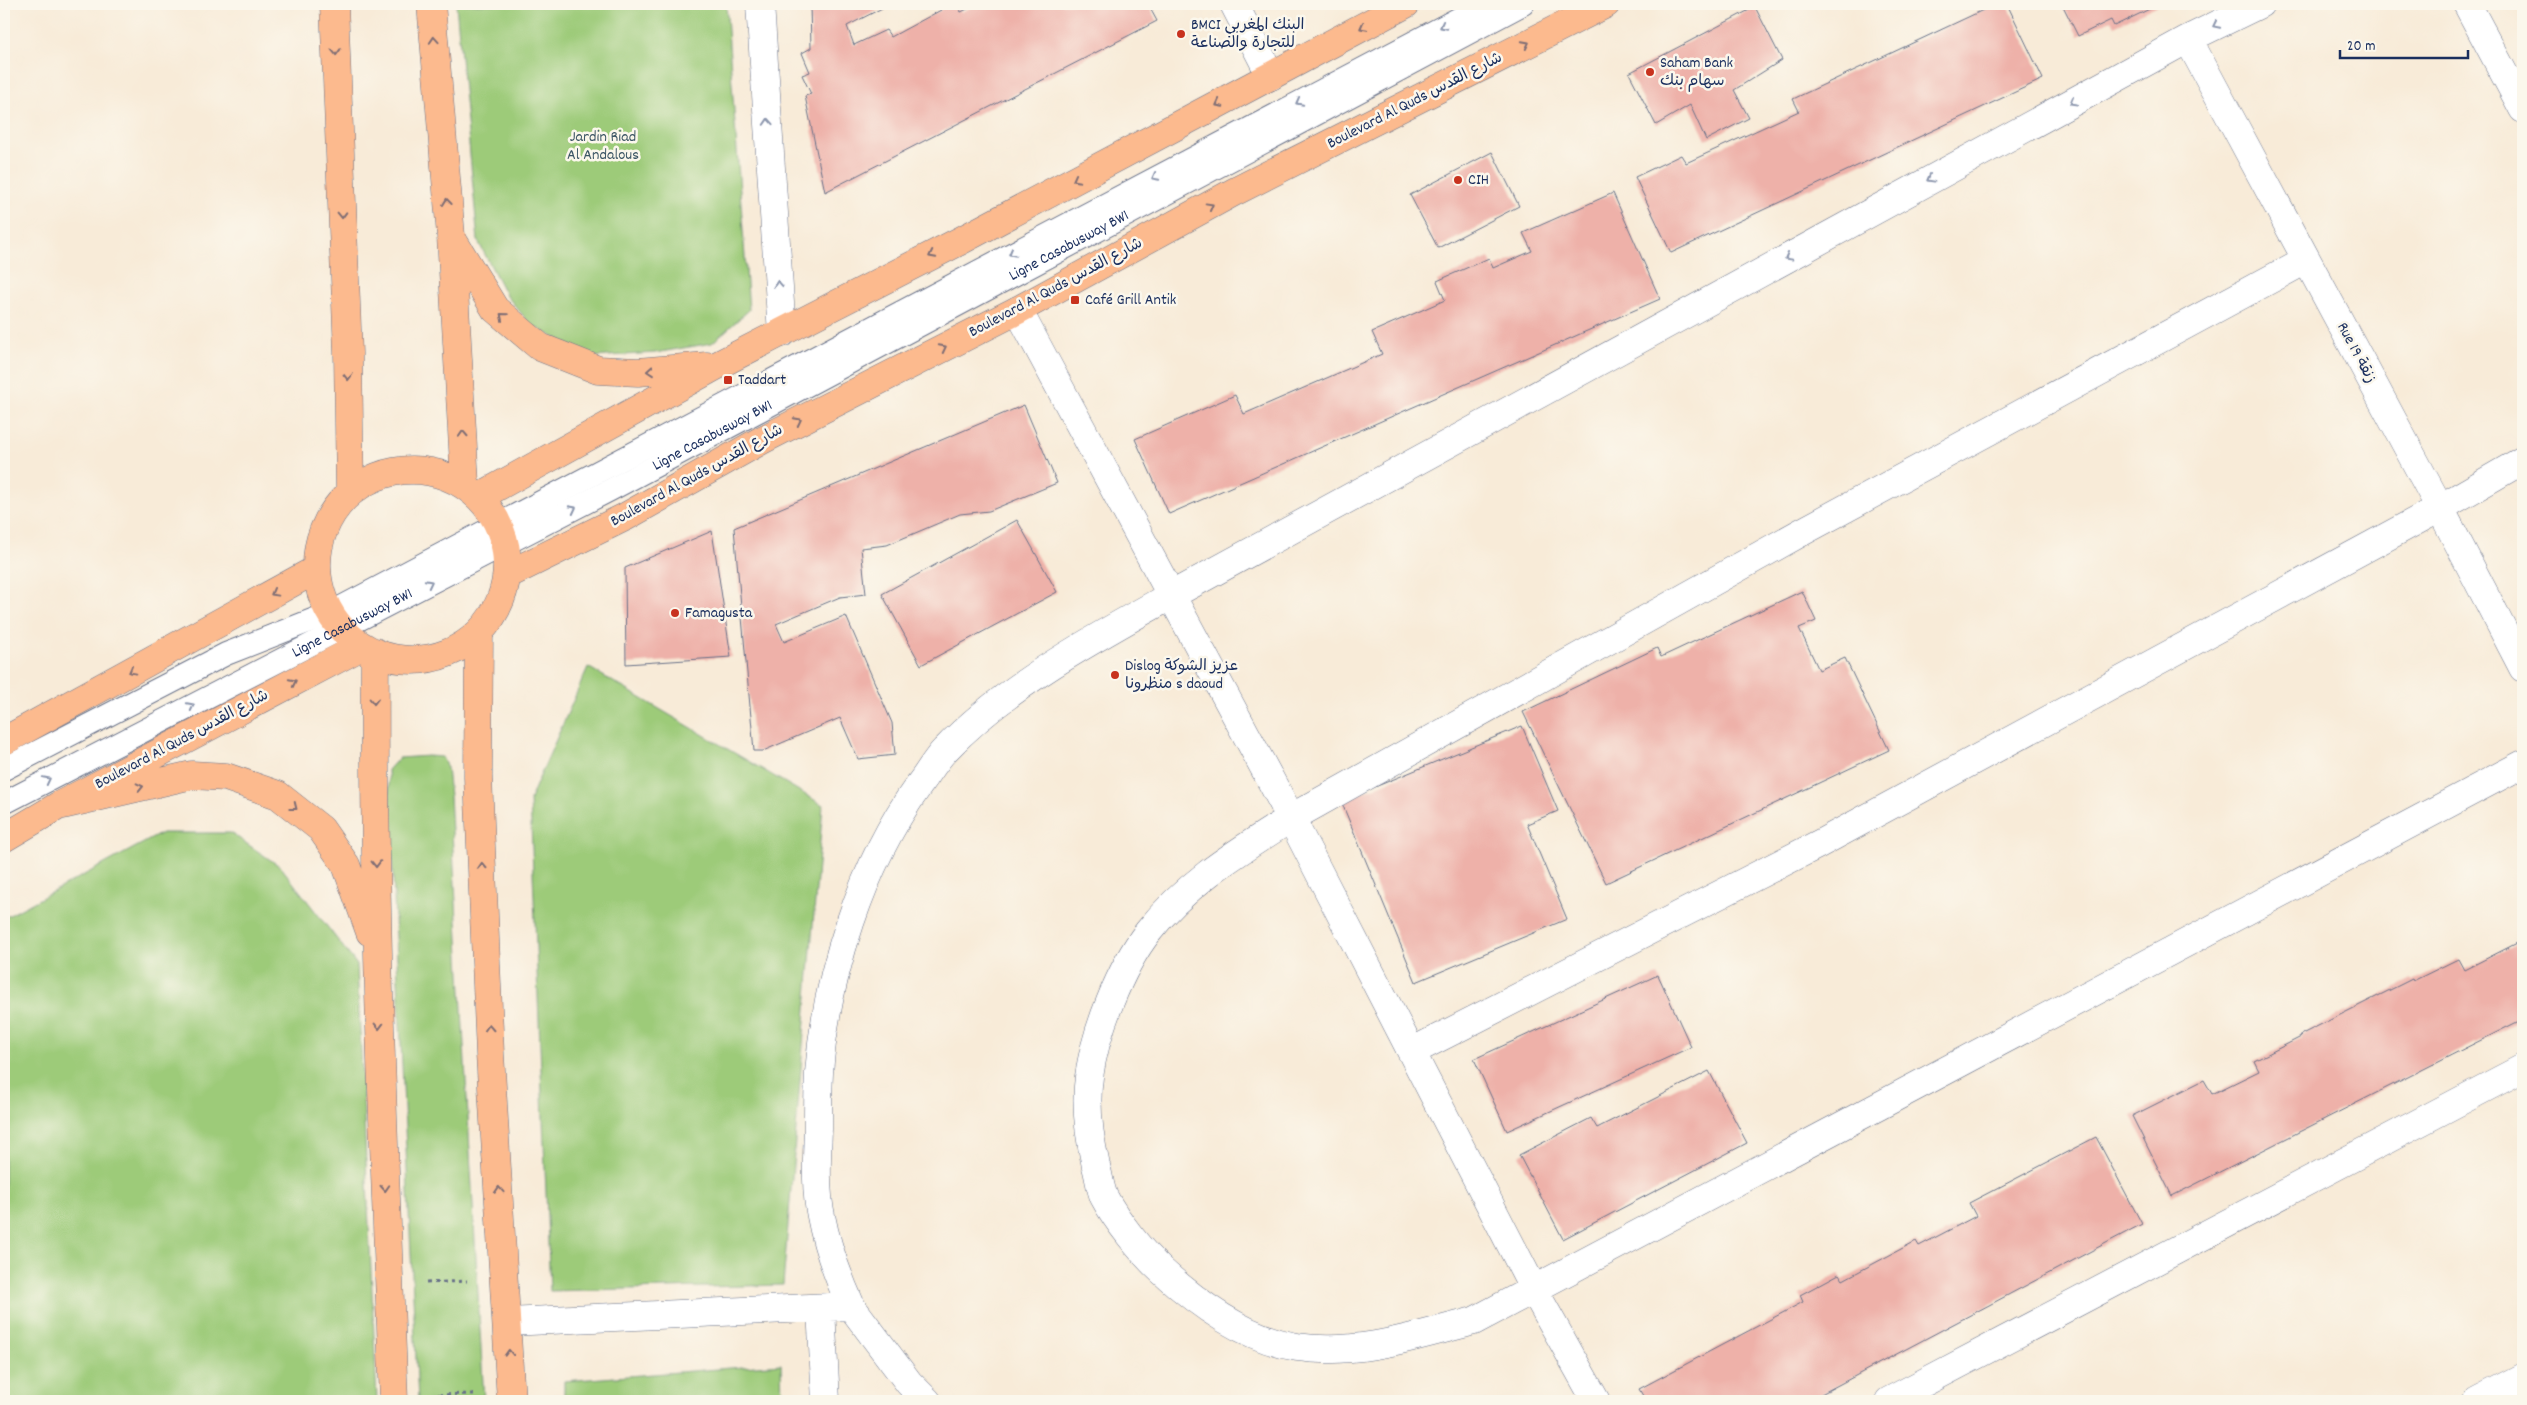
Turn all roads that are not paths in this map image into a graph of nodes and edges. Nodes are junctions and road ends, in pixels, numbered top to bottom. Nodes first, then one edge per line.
1 (334, 4) edge
2 (431, 4) edge
3 (760, 4) edge
4 (1234, 4) edge
5 (1406, 4) edge
6 (1486, 4) edge
7 (1523, 4) edge
8 (1606, 4) edge
9 (2260, 4) edge
10 (2467, 4) edge
11 (2188, 39) junction
12 (1272, 76) junction
13 (2523, 109) edge
14 (451, 236) junction
15 (2306, 260) junction
16 (1018, 310) junction
17 (782, 333) junction
18 (716, 366) junction
19 (2523, 460) edge
20 (472, 490) junction
21 (350, 493) junction
22 (2440, 508) junction
23 (502, 534) junction
24 (317, 569) junction
25 (507, 575) junction
26 (1170, 596) junction
27 (335, 620) junction
28 (479, 633) junction
29 (368, 649) junction
30 (2523, 668) edge
31 (4, 741) edge
32 (2523, 764) edge
33 (4, 769) edge
34 (4, 803) edge
35 (58, 806) junction
36 (1291, 818) junction
37 (4, 838) edge
38 (377, 951) junction
39 (1413, 1052) junction
40 (2523, 1068) edge
41 (1534, 1290) junction
42 (851, 1306) junction
43 (821, 1309) junction
44 (508, 1322) junction
45 (2523, 1377) edge
46 (511, 1397) edge
47 (394, 1398) edge
48 (826, 1401) edge
49 (927, 1401) edge
50 (1596, 1401) edge
51 (1889, 1401) edge
52 (2477, 1401) edge

1 -> 21 main road
14 -> 2 main road
17 -> 3 street
4 - 12 street
5 -> 12 main road
6 -> 23 lane, Ligne Casabusway BW1
23 -> 7 lane, Ligne Casabusway BW1
16 -> 8 main road, Boulevard Al Quds شارع القدس
9 -> 11 street
10 - 13 street
11 - 15 street, Rue 19 زنقة
11 -> 26 street
12 -> 17 main road
18 -> 14 main road
20 -> 14 main road
15 - 22 street, Rue 19 زنقة
15 - 36 street
25 -> 16 main road, Boulevard Al Quds شارع القدس
16 - 26 street
17 - 18 main road
18 - 20 main road
19 - 22 street
20 - 21 main road
20 - 23 main road
21 - 24 main road
22 - 30 street, Rue 19 زنقة
22 - 39 street
23 - 25 main road
23 - 27 lane, Ligne Casabusway BW1
24 - 27 main road
24 -> 31 main road
25 - 28 main road
26 - 36 street
26 - 42 street
27 - 29 main road
27 - 33 lane, Ligne Casabusway BW1
34 -> 27 lane, Ligne Casabusway BW1
28 - 29 main road
44 -> 28 main road
35 -> 29 main road, Boulevard Al Quds شارع القدس
29 -> 38 main road
32 - 41 street
35 - 37 main road, Boulevard Al Quds شارع القدس
35 -> 38 main road
36 - 39 street
36 - 41 street
38 -> 47 main road
39 - 41 street
40 - 51 street
41 - 50 street
42 - 43 street
42 - 49 street
43 - 44 street
43 - 48 street
46 -> 44 main road
45 - 52 street

